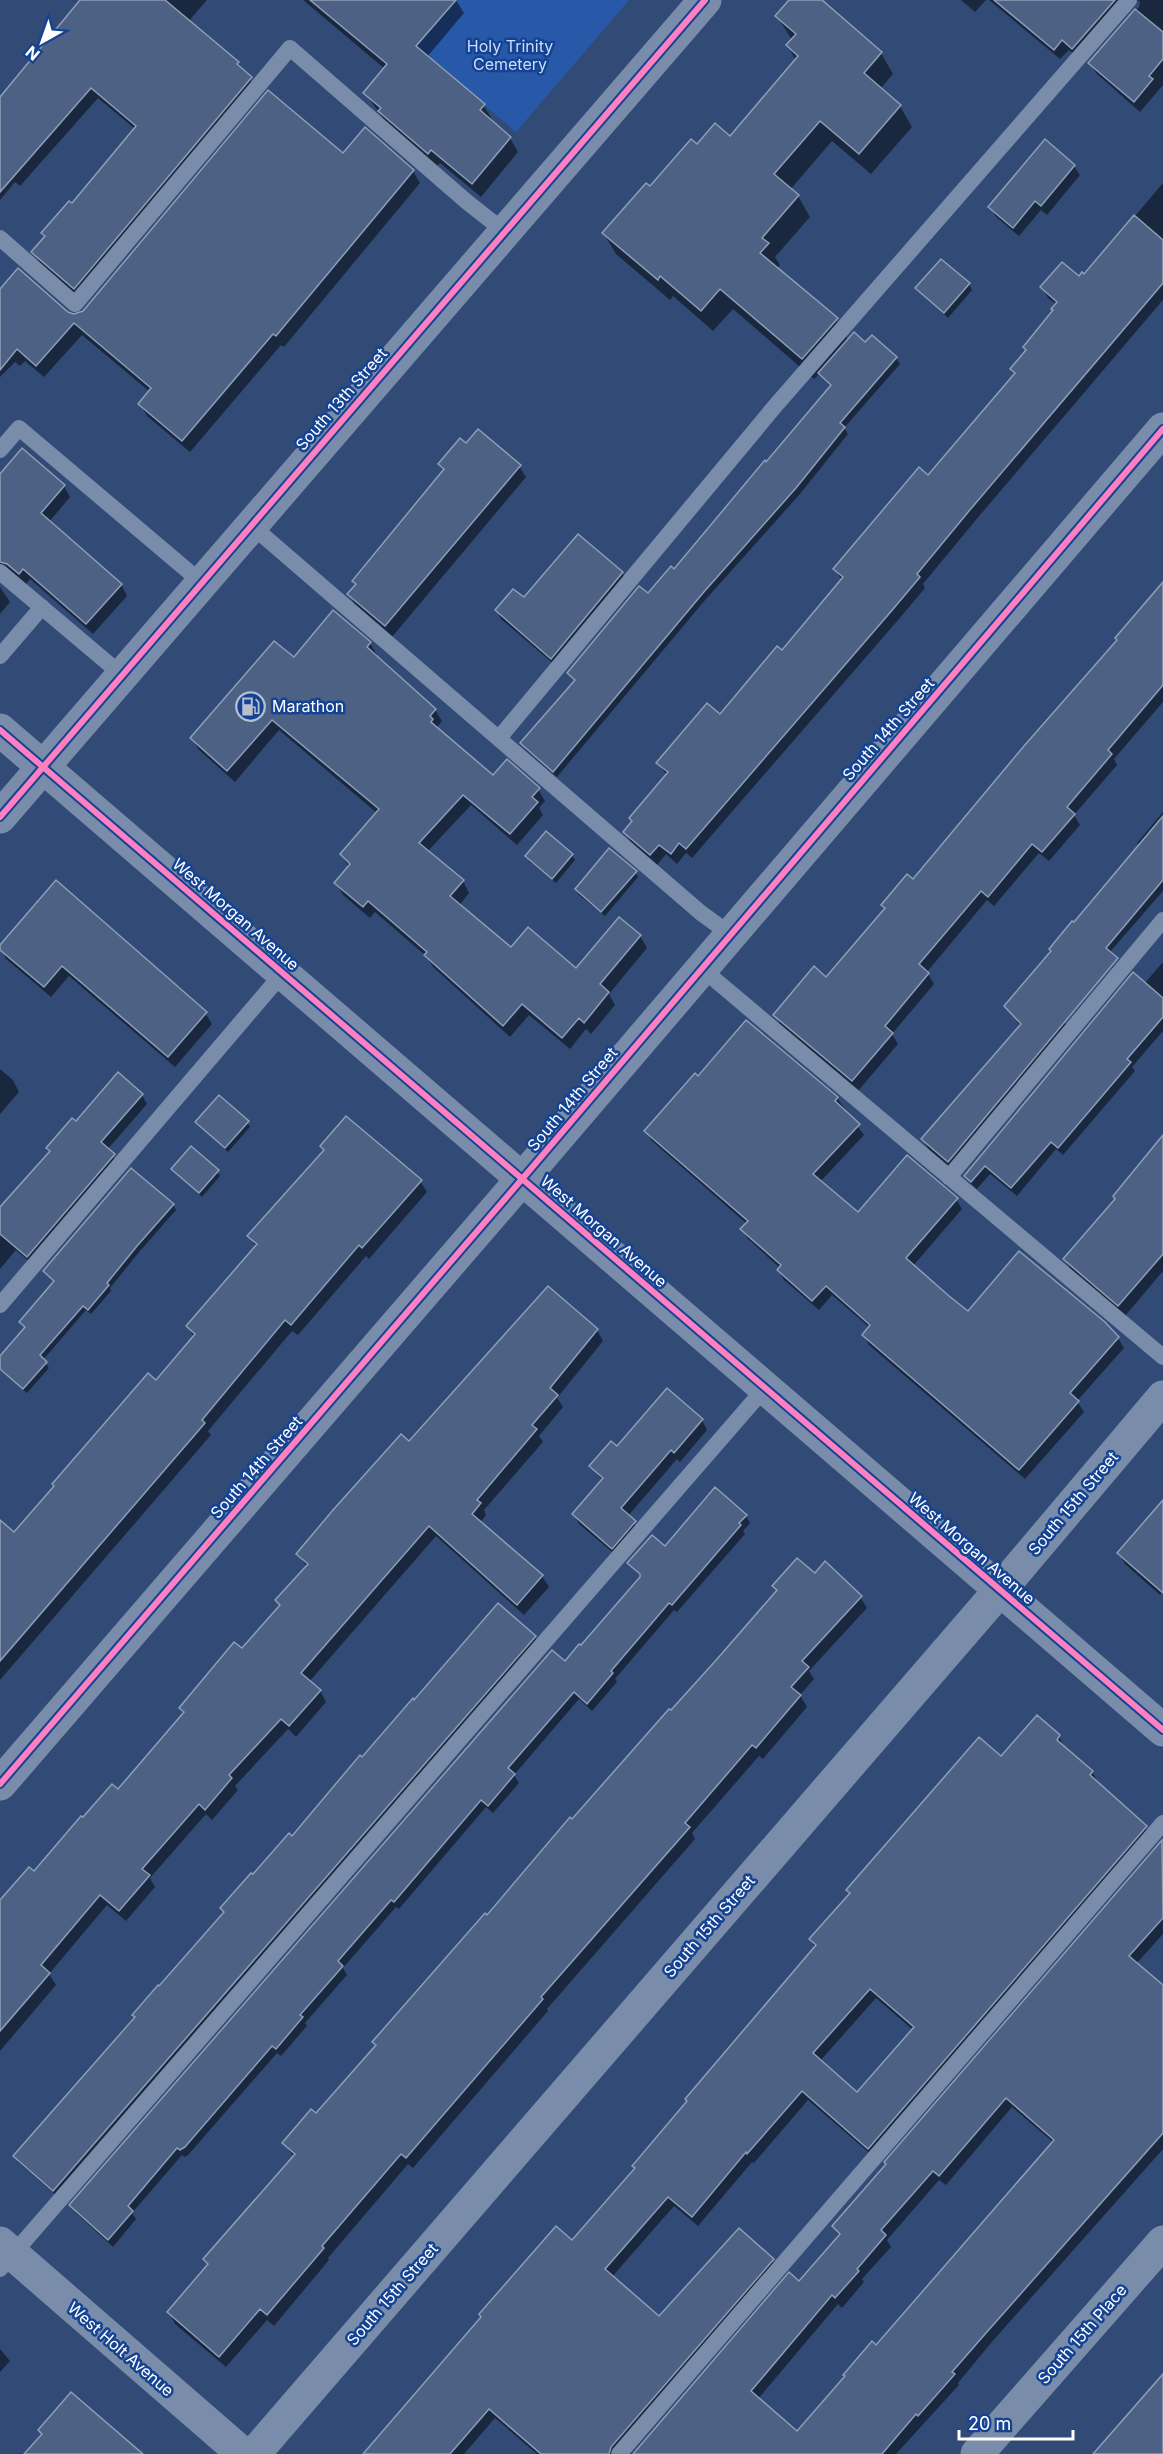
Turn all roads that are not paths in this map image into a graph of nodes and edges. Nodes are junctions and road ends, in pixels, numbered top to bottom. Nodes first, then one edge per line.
1 (705, 0) edge
2 (1129, 0) edge
3 (504, 231) junction
4 (0, 238) edge
5 (1163, 429) edge
6 (0, 450) edge
7 (251, 525) junction
8 (0, 572) edge
9 (201, 582) junction
10 (42, 607) junction
11 (0, 656) edge
12 (122, 675) junction
13 (0, 730) edge
14 (499, 738) junction
15 (43, 766) junction
16 (0, 817) edge
17 (1163, 920) edge
18 (730, 934) junction
19 (701, 968) junction
20 (283, 973) junction
21 (949, 1177) junction
22 (523, 1179) junction
23 (0, 1305) edge
24 (1163, 1358) edge
25 (765, 1388) junction
26 (1163, 1397) edge
27 (1000, 1590) junction
28 (1163, 1730) edge
29 (0, 1784) edge
30 (1163, 1823) edge
31 (1163, 2242) edge
32 (4, 2256) edge
33 (243, 2454) edge
34 (254, 2454) edge
35 (619, 2454) edge
36 (977, 2454) edge

1 - 3 street, South 13th Street
2 - 14 lane
3 - 4 lane
3 - 7 street, South 13th Street
5 - 18 street, South 14th Street
6 - 9 lane
7 - 9 street, South 13th Street
7 - 14 lane
8 - 10 lane
9 - 12 street, South 13th Street
10 - 11 lane
10 - 12 lane
12 - 15 street, South 13th Street
13 - 15 street, West Morgan Avenue
14 - 18 lane
15 - 16 street, South 13th Street
15 - 20 street, West Morgan Avenue
17 - 21 lane
18 - 19 street, South 14th Street
19 - 21 lane
19 - 22 street, South 14th Street
20 - 22 street, West Morgan Avenue
20 - 23 lane
21 - 24 lane
22 - 25 street, West Morgan Avenue
22 - 29 street, South 14th Street
25 - 27 street, West Morgan Avenue
25 - 32 lane
26 - 27 street, South 15th Street
27 - 28 street, West Morgan Avenue
27 - 34 street, South 15th Street
30 - 35 lane
31 - 36 street, South 15th Place
32 - 33 street, West Holt Avenue

